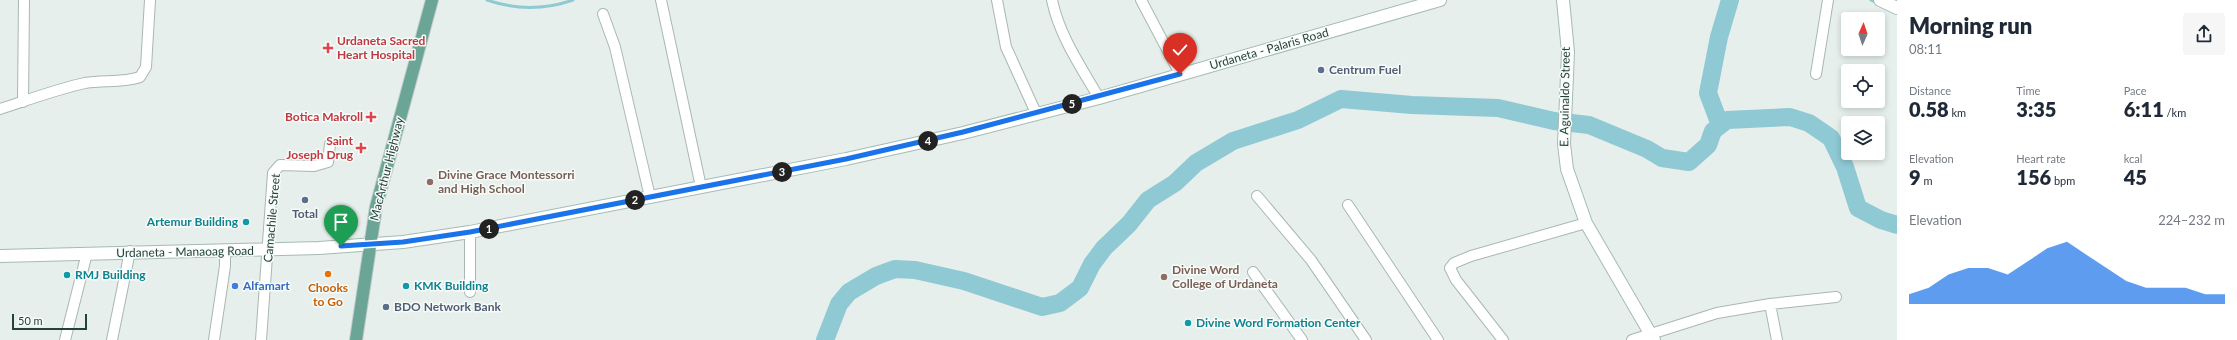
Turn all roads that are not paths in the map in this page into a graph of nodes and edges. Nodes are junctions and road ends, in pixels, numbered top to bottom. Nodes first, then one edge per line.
1 (24, 0) edge
2 (150, 0) edge
3 (432, 0) edge
4 (661, 0) edge
5 (997, 0) edge
6 (1052, 0) edge
7 (1141, 0) edge
8 (1440, 0) edge
9 (1563, 0) edge
10 (1828, 0) edge
11 (1880, 0) edge
12 (1897, 8) edge
13 (602, 14) dead end
14 (1180, 74) junction
15 (1816, 74) dead end
16 (1099, 98) junction
17 (23, 102) junction
18 (0, 109) edge
19 (1036, 112) junction
20 (330, 144) dead end
21 (701, 187) junction
22 (1257, 196) dead end
23 (650, 197) junction
24 (1348, 205) dead end
25 (1586, 222) junction
26 (470, 232) junction
27 (370, 245) junction
28 (130, 251) junction
29 (225, 251) junction
30 (269, 251) junction
31 (87, 253) junction
32 (0, 256) edge
33 (1253, 272) dead end
34 (470, 292) dead end
35 (1836, 297) dead end
36 (1770, 304) junction
37 (1653, 337) edge
38 (65, 340) edge
39 (112, 340) edge
40 (214, 340) edge
41 (261, 340) edge
42 (356, 340) edge
43 (1302, 340) edge
44 (1366, 340) edge
45 (1438, 340) edge
46 (1503, 340) edge
47 (1632, 340) edge
48 (1777, 340) edge

1 - 17 street
2 - 17 street
3 - 27 main road, MacArthur Highway
4 - 21 street
5 - 19 street
6 - 16 street
7 - 14 street
8 - 14 main road, Urdaneta - Palaris Road
9 - 25 main road, E. Aguinaldo Street
10 - 15 street
11 - 12 main road
13 - 23 street
14 - 16 main road, Urdaneta - Palaris Road
16 - 19 main road, Urdaneta - Palaris Road
17 - 18 street
19 - 21 main road, Urdaneta - Palaris Road
20 - 30 street, Camachile Street
21 - 23 main road, Urdaneta - Palaris Road
22 - 44 street
23 - 26 main road, Urdaneta - Palaris Road
24 - 45 street
25 - 37 main road, E. Aguinaldo Street
25 - 46 street
26 - 27 main road, Urdaneta - Palaris Road
26 - 34 street
27 - 30 main road, Urdaneta - Manaoag Road
27 - 42 main road, MacArthur Highway
28 - 29 main road, Urdaneta - Manaoag Road
28 - 31 main road, Urdaneta - Manaoag Road
28 - 39 street
29 - 30 main road, Urdaneta - Manaoag Road
29 - 40 street
30 - 41 street, Camachile Street
31 - 32 main road, Urdaneta - Manaoag Road
31 - 38 street
33 - 43 street
35 - 36 street
36 - 37 street
36 - 48 street
37 - 47 street

